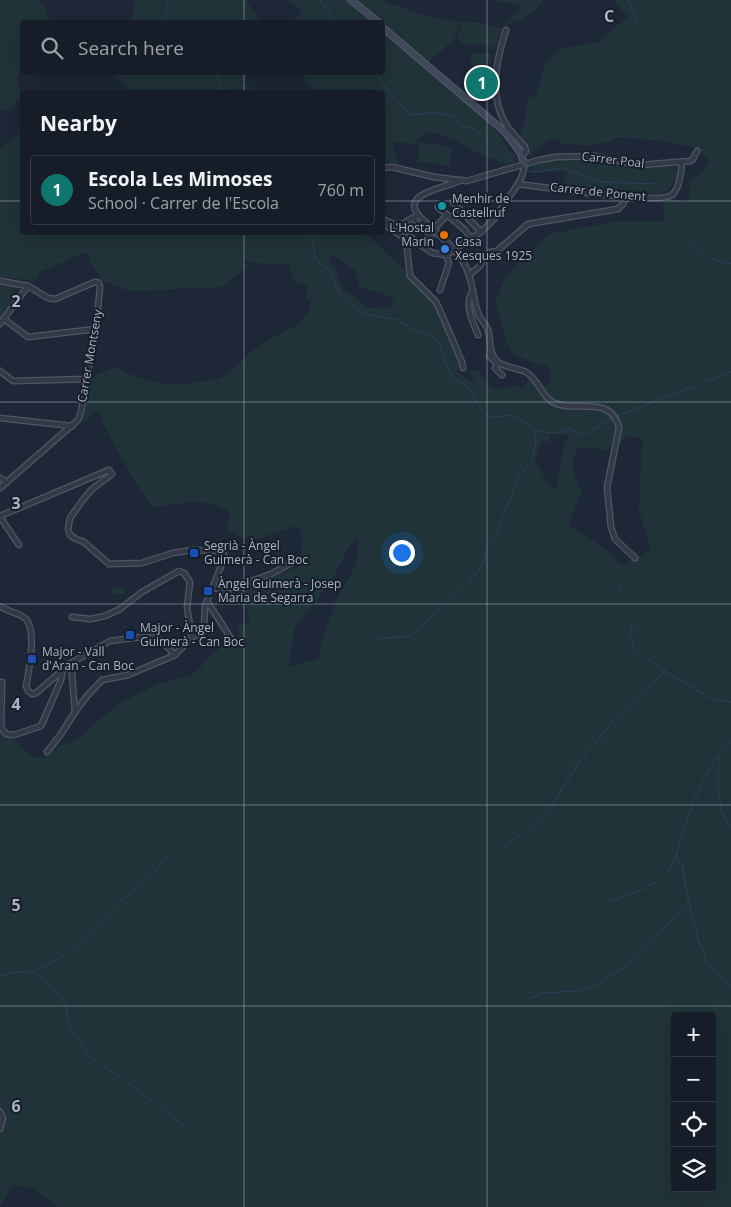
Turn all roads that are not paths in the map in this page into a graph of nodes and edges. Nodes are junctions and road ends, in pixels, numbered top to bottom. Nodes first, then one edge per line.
1 (351, 0) edge
2 (376, 20) edge
3 (385, 30) edge
4 (506, 30) dead end
5 (697, 150) dead end
6 (522, 156) junction
7 (682, 162) junction
8 (525, 165) junction
9 (385, 168) edge
10 (461, 180) junction
11 (518, 184) junction
12 (626, 197) junction
13 (453, 202) dead end
14 (438, 207) dead end
15 (447, 215) junction
16 (415, 217) junction
17 (385, 221) edge
18 (385, 224) edge
19 (433, 230) junction
20 (481, 232) junction
21 (471, 238) junction
22 (406, 239) junction
23 (423, 247) junction
24 (453, 250) junction
25 (446, 255) junction
26 (469, 275) junction
27 (0, 281) edge
28 (28, 286) junction
29 (440, 290) dead end
30 (473, 291) junction
31 (4, 319) junction
32 (0, 324) edge
33 (96, 329) junction
34 (478, 335) dead end
35 (490, 350) junction
36 (463, 368) dead end
37 (0, 371) edge
38 (502, 374) dead end
39 (86, 379) junction
40 (0, 418) edge
41 (72, 426) junction
42 (0, 478) edge
43 (7, 482) junction
44 (0, 488) edge
45 (0, 517) edge
46 (19, 545) dead end
47 (635, 558) dead end
48 (295, 561) dead end
49 (212, 587) junction
50 (207, 601) junction
51 (0, 606) edge
52 (72, 617) dead end
53 (192, 637) junction
54 (232, 640) dead end
55 (175, 655) junction
56 (71, 663) junction
57 (63, 669) junction
58 (2, 682) dead end
59 (75, 712) junction
60 (47, 752) dead end
61 (0, 1112) edge
62 (0, 1129) edge

1 - 2 street
3 - 6 street
4 - 6 street
5 - 7 street
6 - 8 street
7 - 8 street, Carrer Poal
7 - 12 street, Carrer de Ponent
8 - 10 street, Carrer Poal
8 - 11 street
9 - 10 street
10 - 16 street
11 - 12 street, Carrer de Ponent
11 - 20 street
12 - 26 street
13 - 20 street
14 - 15 street
15 - 19 street
15 - 21 street
16 - 17 street
16 - 19 street
16 - 23 street
18 - 22 street
19 - 24 street
20 - 21 street
21 - 24 street
22 - 23 street
22 - 36 street
23 - 25 street
24 - 25 street
24 - 26 street
25 - 29 street
26 - 30 street
27 - 28 street
28 - 31 street
28 - 33 street, Carrer Montseny
30 - 34 street
30 - 35 street
31 - 32 street
31 - 33 street
33 - 39 street, Carrer Montseny
35 - 38 street
35 - 47 street
37 - 39 street
39 - 41 street, Carrer Montseny
40 - 41 street
41 - 43 street, Carrer Montseny
42 - 43 street
43 - 44 street, Carrer Montseny
45 - 46 street
45 - 49 street
48 - 49 street
49 - 50 street
50 - 53 street
50 - 54 street
51 - 57 street
52 - 53 street
53 - 55 street
55 - 56 street
55 - 59 street
56 - 57 street
56 - 59 street
57 - 58 street
59 - 60 street
61 - 62 street

